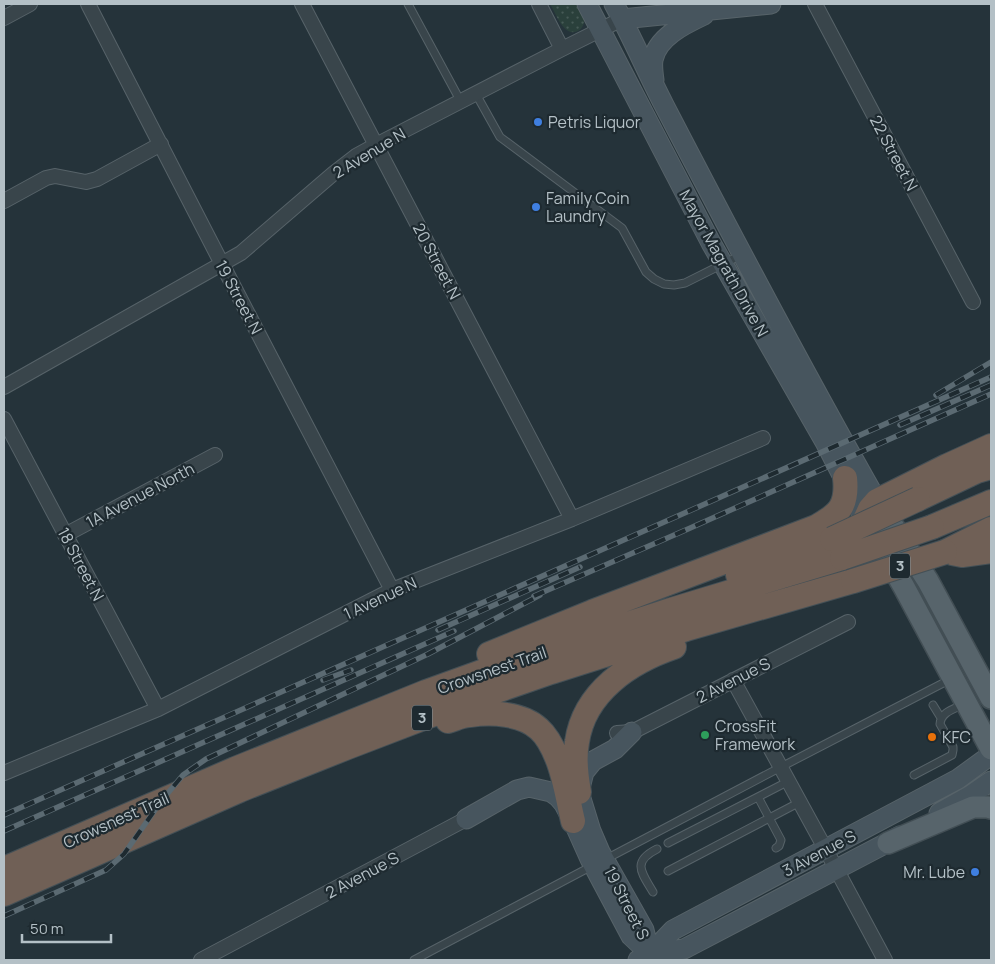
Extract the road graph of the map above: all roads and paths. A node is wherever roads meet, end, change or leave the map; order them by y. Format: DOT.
graph roads {
  1 [pos="30,4"];
  2 [pos="88,4"];
  3 [pos="302,4"];
  4 [pos="408,4"];
  5 [pos="539,4"];
  6 [pos="587,4"];
  7 [pos="771,4"];
  8 [pos="815,4"];
  9 [pos="716,10"];
  10 [pos="618,11"];
  11 [pos="4,18"];
  12 [pos="601,30"];
  13 [pos="562,48"];
  14 [pos="656,89"];
  15 [pos="476,94"];
  16 [pos="461,102"];
  17 [pos="160,144"];
  18 [pos="376,145"];
  19 [pos="4,202"];
  20 [pos="742,255"];
  21 [pos="222,264"];
  22 [pos="723,264"];
  23 [pos="973,302"];
  24 [pos="4,387"];
  25 [pos="4,419"];
  26 [pos="763,438"];
  27 [pos="991,446"];
  28 [pos="215,455"];
  29 [pos="991,467"];
  30 [pos="845,478"];
  31 [pos="991,502"];
  32 [pos="871,510"];
  33 [pos="572,519"];
  34 [pos="991,529"];
  35 [pos="65,535"];
  36 [pos="837,549"];
  37 [pos="991,551"];
  38 [pos="946,552"];
  39 [pos="845,583"];
  40 [pos="392,590"];
  41 [pos="848,622"];
  42 [pos="953,678"];
  43 [pos="733,680"];
  44 [pos="991,698"];
  45 [pos="967,703"];
  46 [pos="933,705"];
  47 [pos="158,709"];
  48 [pos="941,718"];
  49 [pos="624,733"];
  50 [pos="991,749"];
  51 [pos="991,754"];
  52 [pos="781,767"];
  53 [pos="5,771"];
  54 [pos="914,775"];
  55 [pos="237,779"];
  56 [pos="789,781"];
  57 [pos="991,781"];
  58 [pos="518,782"];
  59 [pos="578,792"];
  60 [pos="758,797"];
  61 [pos="800,802"];
  62 [pos="991,808"];
  63 [pos="769,818"];
  64 [pos="466,820"];
  65 [pos="573,821"];
  66 [pos="668,843"];
  67 [pos="888,843"];
  68 [pos="776,848"];
  69 [pos="657,849"];
  70 [pos="826,850"];
  71 [pos="599,863"];
  72 [pos="4,869"];
  73 [pos="837,870"];
  74 [pos="668,871"];
  75 [pos="653,892"];
  76 [pos="4,894"];
  77 [pos="644,957"];
  78 [pos="201,960"];
  79 [pos="414,960"];
  80 [pos="885,960"];
  1 -- 11 [label="street"];
  2 -- 17 [label="street, 19 Street N"];
  3 -- 18 [label="street, 20 Street N"];
  4 -- 16 [label="lane"];
  5 -- 13 [label="street"];
  6 -- 12 [label="main road, Mayor Magrath Drive N"];
  7 -- 9 [label="main road, 2 Avenue N"];
  8 -- 23 [label="street, 22 Street N"];
  9 -- 10 [label="main road, 2 Avenue N"];
  9 -- 14 [label="main road"];
  10 -- 12 [label="street, 2 Avenue N"];
  10 -- 14 [label="main road, Mayor Magrath Drive N"];
  12 -- 13 [label="street, 2 Avenue N"];
  12 -- 22 [label="main road, Mayor Magrath Drive N"];
  13 -- 15 [label="street, 2 Avenue N"];
  14 -- 20 [label="main road, Mayor Magrath Drive N"];
  15 -- 16 [label="street, 2 Avenue N"];
  15 -- 22 [label="lane"];
  16 -- 18 [label="street, 2 Avenue N"];
  17 -- 19 [label="street"];
  17 -- 21 [label="street, 19 Street N"];
  18 -- 21 [label="street, 2 Avenue N"];
  18 -- 33 [label="street, 20 Street N"];
  20 -- 22 [label="lane"];
  20 -- 32 [label="main road, Mayor Magrath Drive N"];
  21 -- 24 [label="street, 2 Avenue N"];
  21 -- 40 [label="street, 19 Street N"];
  22 -- 30 [label="main road, Mayor Magrath Drive N"];
  25 -- 35 [label="street, 18 Street N"];
  26 -- 33 [label="street, 1 Avenue N"];
  27 -- 32 [label="highway"];
  28 -- 35 [label="street, 1A Avenue North"];
  29 -- 36 [label="highway, bridge"];
  30 -- 32 [label="main road, Mayor Magrath Drive N"];
  30 -- 55 [label="highway"];
  31 -- 36 [label="highway, 3, bridge"];
  32 -- 42 [label="main road"];
  32 -- 44 [label="main road"];
  33 -- 40 [label="street, 1 Avenue N"];
  34 -- 38 [label="highway, Crowsnest Trail / 3"];
  35 -- 47 [label="street, 18 Street N"];
  36 -- 55 [label="highway, Crowsnest Trail / 3"];
  37 -- 38 [label="highway"];
  38 -- 39 [label="highway, Crowsnest Trail / 3, bridge"];
  39 -- 55 [label="highway, Crowsnest Trail / 3"];
  39 -- 59 [label="highway"];
  40 -- 47 [label="street, 1 Avenue N"];
  41 -- 43 [label="street, 2 Avenue S"];
  42 -- 45 [label="main road"];
  42 -- 52 [label="lane"];
  43 -- 49 [label="street, 2 Avenue S"];
  43 -- 52 [label="street"];
  45 -- 48 [label="lane"];
  45 -- 50 [label="main road"];
  46 -- 48 [label="lane"];
  47 -- 53 [label="street, 1 Avenue N"];
  48 -- 54 [label="lane"];
  49 -- 59 [label="main road"];
  51 -- 70 [label="main road, 3 Avenue S"];
  52 -- 56 [label="street"];
  52 -- 71 [label="lane"];
  55 -- 65 [label="highway"];
  55 -- 72 [label="highway, Crowsnest Trail / 3"];
  55 -- 76 [label="highway, Crowsnest Trail / 3"];
  56 -- 60 [label="lane"];
  56 -- 61 [label="street"];
  57 -- 67 [label="main road, 3 Avenue S"];
  58 -- 64 [label="street, 2 Avenue S"];
  59 -- 71 [label="main road, 19 Street S"];
  60 -- 63 [label="lane"];
  60 -- 66 [label="lane"];
  61 -- 63 [label="lane"];
  61 -- 70 [label="street"];
  62 -- 67 [label="main road"];
  63 -- 68 [label="lane"];
  63 -- 74 [label="lane"];
  64 -- 65 [label="main road, 19 Street S"];
  64 -- 78 [label="street, 2 Avenue S"];
  65 -- 71 [label="main road, 19 Street S"];
  67 -- 73 [label="main road, 3 Avenue S"];
  69 -- 75 [label="lane"];
  70 -- 73 [label="street"];
  70 -- 77 [label="main road, 3 Avenue S"];
  71 -- 77 [label="main road, 19 Street S"];
  71 -- 79 [label="lane"];
  73 -- 77 [label="main road, 3 Avenue S"];
  73 -- 80 [label="street"];
}
